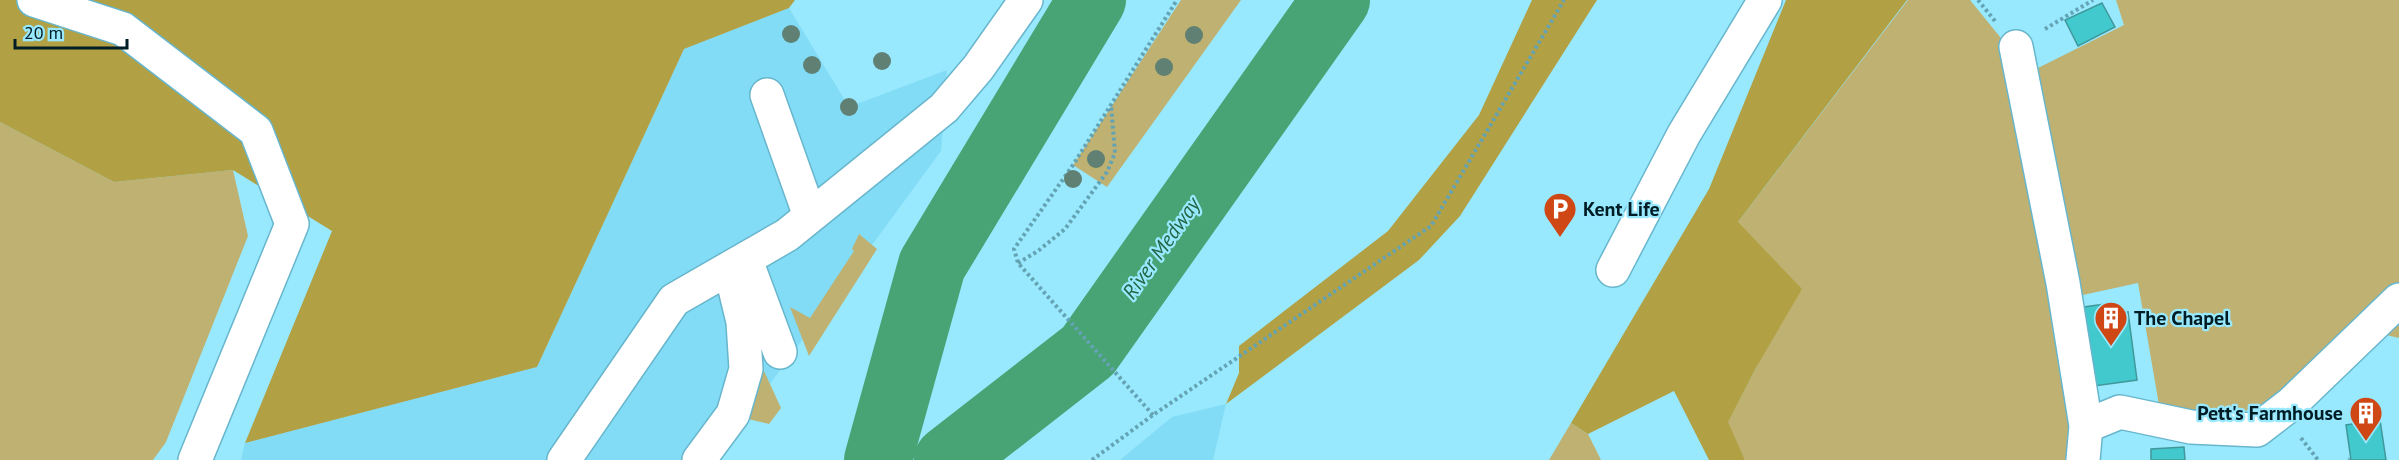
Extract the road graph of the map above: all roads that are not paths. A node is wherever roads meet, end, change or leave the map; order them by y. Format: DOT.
graph roads {
  1 [pos="34,0"];
  2 [pos="1026,0"];
  3 [pos="1766,0"];
  4 [pos="2016,47"];
  5 [pos="766,95"];
  6 [pos="810,216"];
  7 [pos="738,263"];
  8 [pos="1613,270"];
  9 [pos="2399,300"];
  10 [pos="780,352"];
  11 [pos="2086,426"];
  12 [pos="195,460"];
  13 [pos="564,460"];
  14 [pos="699,460"];
  15 [pos="2084,460"];
  1 -- 12 [label="lane"];
  2 -- 6 [label="lane"];
  3 -- 8 [label="lane"];
  4 -- 11 [label="lane"];
  5 -- 6 [label="lane"];
  6 -- 7 [label="lane"];
  7 -- 10 [label="lane"];
  7 -- 13 [label="lane"];
  7 -- 14 [label="lane"];
  9 -- 11 [label="lane"];
  11 -- 15 [label="lane"];
}
